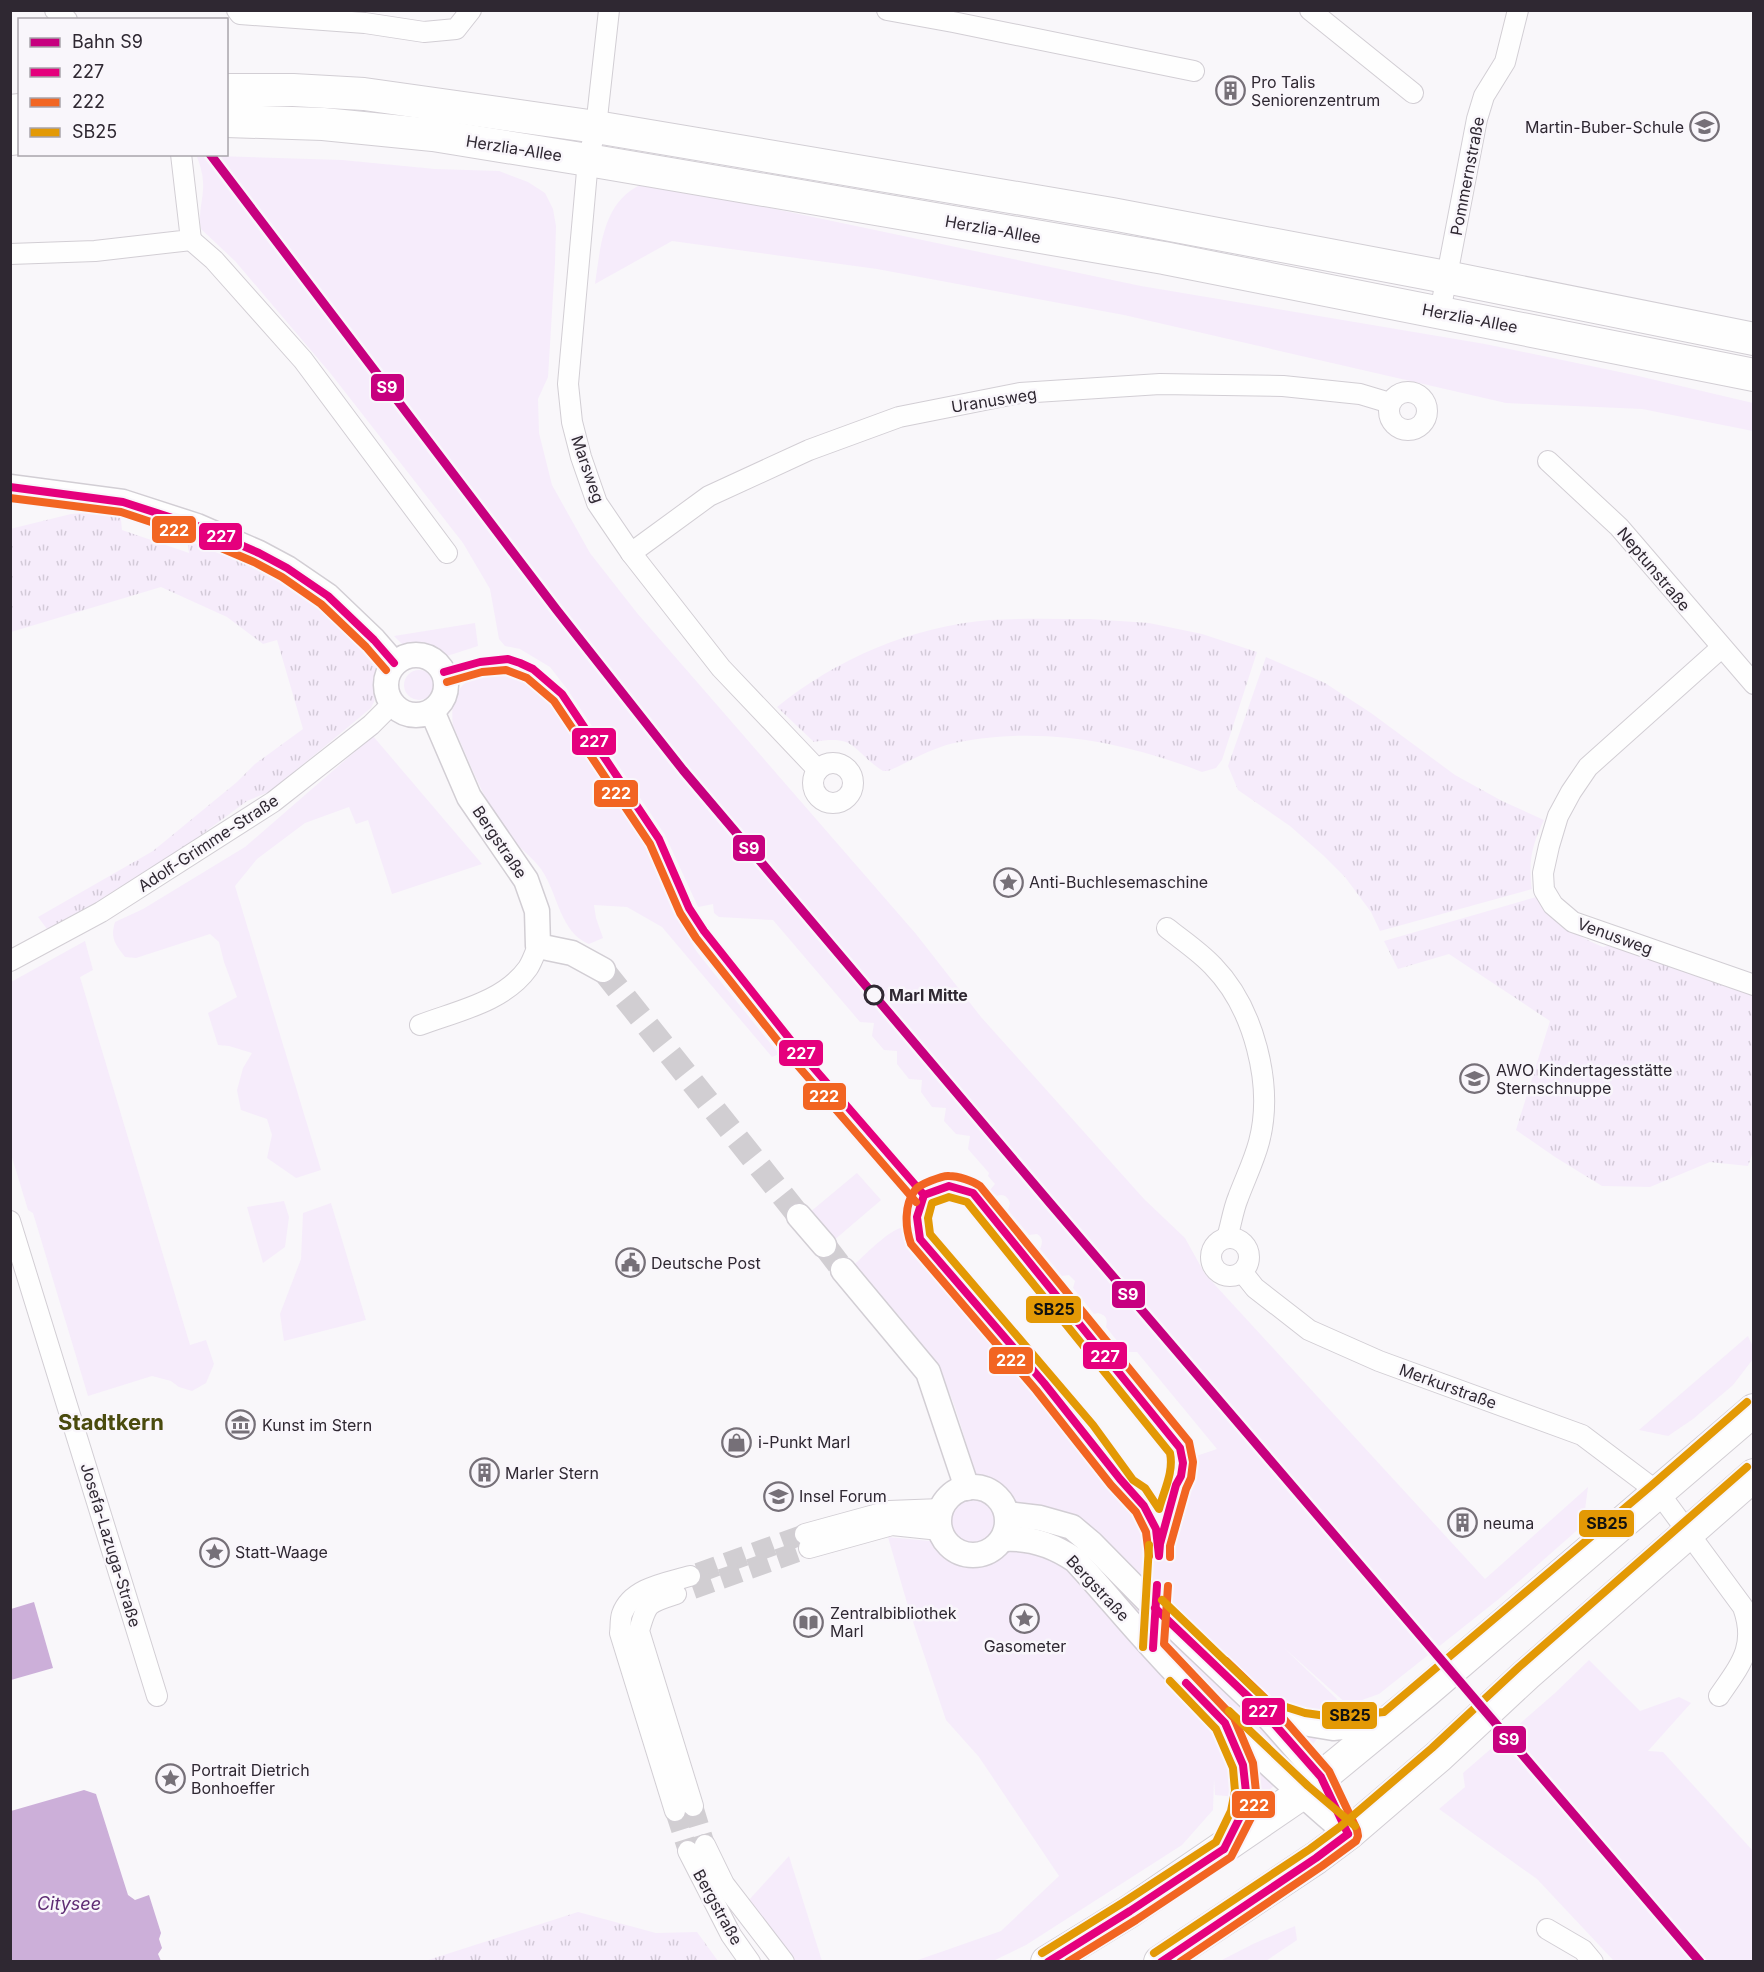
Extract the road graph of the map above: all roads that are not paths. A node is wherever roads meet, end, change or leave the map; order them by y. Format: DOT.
graph roads {
  1 [pos="237,10"];
  2 [pos="471,10"];
  3 [pos="609,10"];
  4 [pos="887,10"];
  5 [pos="1310,10"];
  6 [pos="1518,10"];
  7 [pos="366,17"];
  8 [pos="1194,71"];
  9 [pos="231,90"];
  10 [pos="1413,93"];
  11 [pos="233,121"];
  12 [pos="596,127"];
  13 [pos="181,156"];
  14 [pos="588,160"];
  15 [pos="191,240"];
  16 [pos="10,254"];
  17 [pos="1446,277"];
  18 [pos="1440,312"];
  19 [pos="1754,339"];
  20 [pos="1754,375"];
  21 [pos="1390,403"];
  22 [pos="1548,460"];
  23 [pos="10,487"];
  24 [pos="447,553"];
  25 [pos="631,553"];
  26 [pos="1721,648"];
  27 [pos="394,663"];
  28 [pos="1754,684"];
  29 [pos="392,704"];
  30 [pos="432,711"];
  31 [pos="818,770"];
  32 [pos="1167,928"];
  33 [pos="538,946"];
  34 [pos="10,961"];
  35 [pos="603,970"];
  36 [pos="1754,985"];
  37 [pos="420,1025"];
  38 [pos="799,1216"];
  39 [pos="10,1221"];
  40 [pos="1227,1238"];
  41 [pos="824,1245"];
  42 [pos="843,1270"];
  43 [pos="1243,1273"];
  44 [pos="1754,1410"];
  45 [pos="1754,1475"];
  46 [pos="967,1488"];
  47 [pos="1659,1493"];
  48 [pos="1006,1514"];
  49 [pos="941,1519"];
  50 [pos="1689,1532"];
  51 [pos="1003,1539"];
  52 [pos="807,1541"];
  53 [pos="1719,1695"];
  54 [pos="158,1696"];
  55 [pos="1262,1710"];
  56 [pos="1388,1722"];
  57 [pos="1225,1723"];
  58 [pos="1322,1776"];
  59 [pos="684,1808"];
  60 [pos="1348,1834"];
  61 [pos="1224,1849"];
  62 [pos="1547,1929"];
  63 [pos="750,1962"];
  64 [pos="784,1962"];
  65 [pos="1047,1962"];
  66 [pos="1160,1962"];
  67 [pos="1593,1962"];
  1 -- 7 [label="street"];
  2 -- 7 [label="street"];
  3 -- 12 [label="street, Marsweg"];
  4 -- 8 [label="street"];
  5 -- 10 [label="street"];
  6 -- 17 [label="street, Pommernstraße"];
  9 -- 12 [label="main road, Herzlia-Allee"];
  11 -- 14 [label="main road, Herzlia-Allee"];
  12 -- 14 [label="street, Marsweg"];
  12 -- 17 [label="main road, Herzlia-Allee"];
  13 -- 15 [label="street"];
  14 -- 18 [label="main road, Herzlia-Allee"];
  14 -- 25 [label="street, Marsweg"];
  15 -- 16 [label="street"];
  15 -- 24 [label="street"];
  17 -- 18 [label="street, Pommernstraße"];
  17 -- 19 [label="main road, Herzlia-Allee"];
  18 -- 20 [label="main road, Herzlia-Allee"];
  21 -- 25 [label="street, Uranusweg"];
  22 -- 26 [label="street, Neptunstraße"];
  23 -- 27 [label="street"];
  25 -- 31 [label="street, Marsweg"];
  26 -- 28 [label="street, Neptunstraße"];
  26 -- 36 [label="street, Venusweg"];
  27 -- 29 [label="street"];
  27 -- 30 [label="street"];
  29 -- 30 [label="street"];
  29 -- 34 [label="street, Adolf-Grimme-Straße"];
  30 -- 33 [label="street, Bergstraße"];
  32 -- 40 [label="street"];
  33 -- 35 [label="street"];
  33 -- 37 [label="street"];
  38 -- 41 [label="street"];
  39 -- 54 [label="street, Josefa-Lazuga-Straße"];
  40 -- 43 [label="street"];
  40 -- 43 [label="street"];
  42 -- 46 [label="street"];
  43 -- 47 [label="street, Merkurstraße"];
  44 -- 47 [label="main road"];
  45 -- 50 [label="main road"];
  46 -- 48 [label="street"];
  46 -- 49 [label="street"];
  47 -- 50 [label="street, Merkurstraße"];
  47 -- 56 [label="main road"];
  48 -- 51 [label="street"];
  48 -- 55 [label="street, Bergstraße"];
  49 -- 51 [label="street"];
  49 -- 52 [label="street"];
  50 -- 53 [label="street, Merkurstraße"];
  50 -- 60 [label="main road"];
  51 -- 57 [label="street, Bergstraße"];
  55 -- 56 [label="street, Bergstraße"];
  55 -- 58 [label="street, Bergstraße"];
  56 -- 58 [label="main road"];
  57 -- 58 [label="street, Bergstraße"];
  57 -- 61 [label="street, Bergstraße"];
  58 -- 60 [label="street, Bergstraße"];
  58 -- 61 [label="main road"];
  59 -- 59 [label="street"];
  60 -- 66 [label="main road"];
  61 -- 65 [label="main road"];
  62 -- 67 [label="street"];
  63 -- 64 [label="street, Bergstraße"];
}
